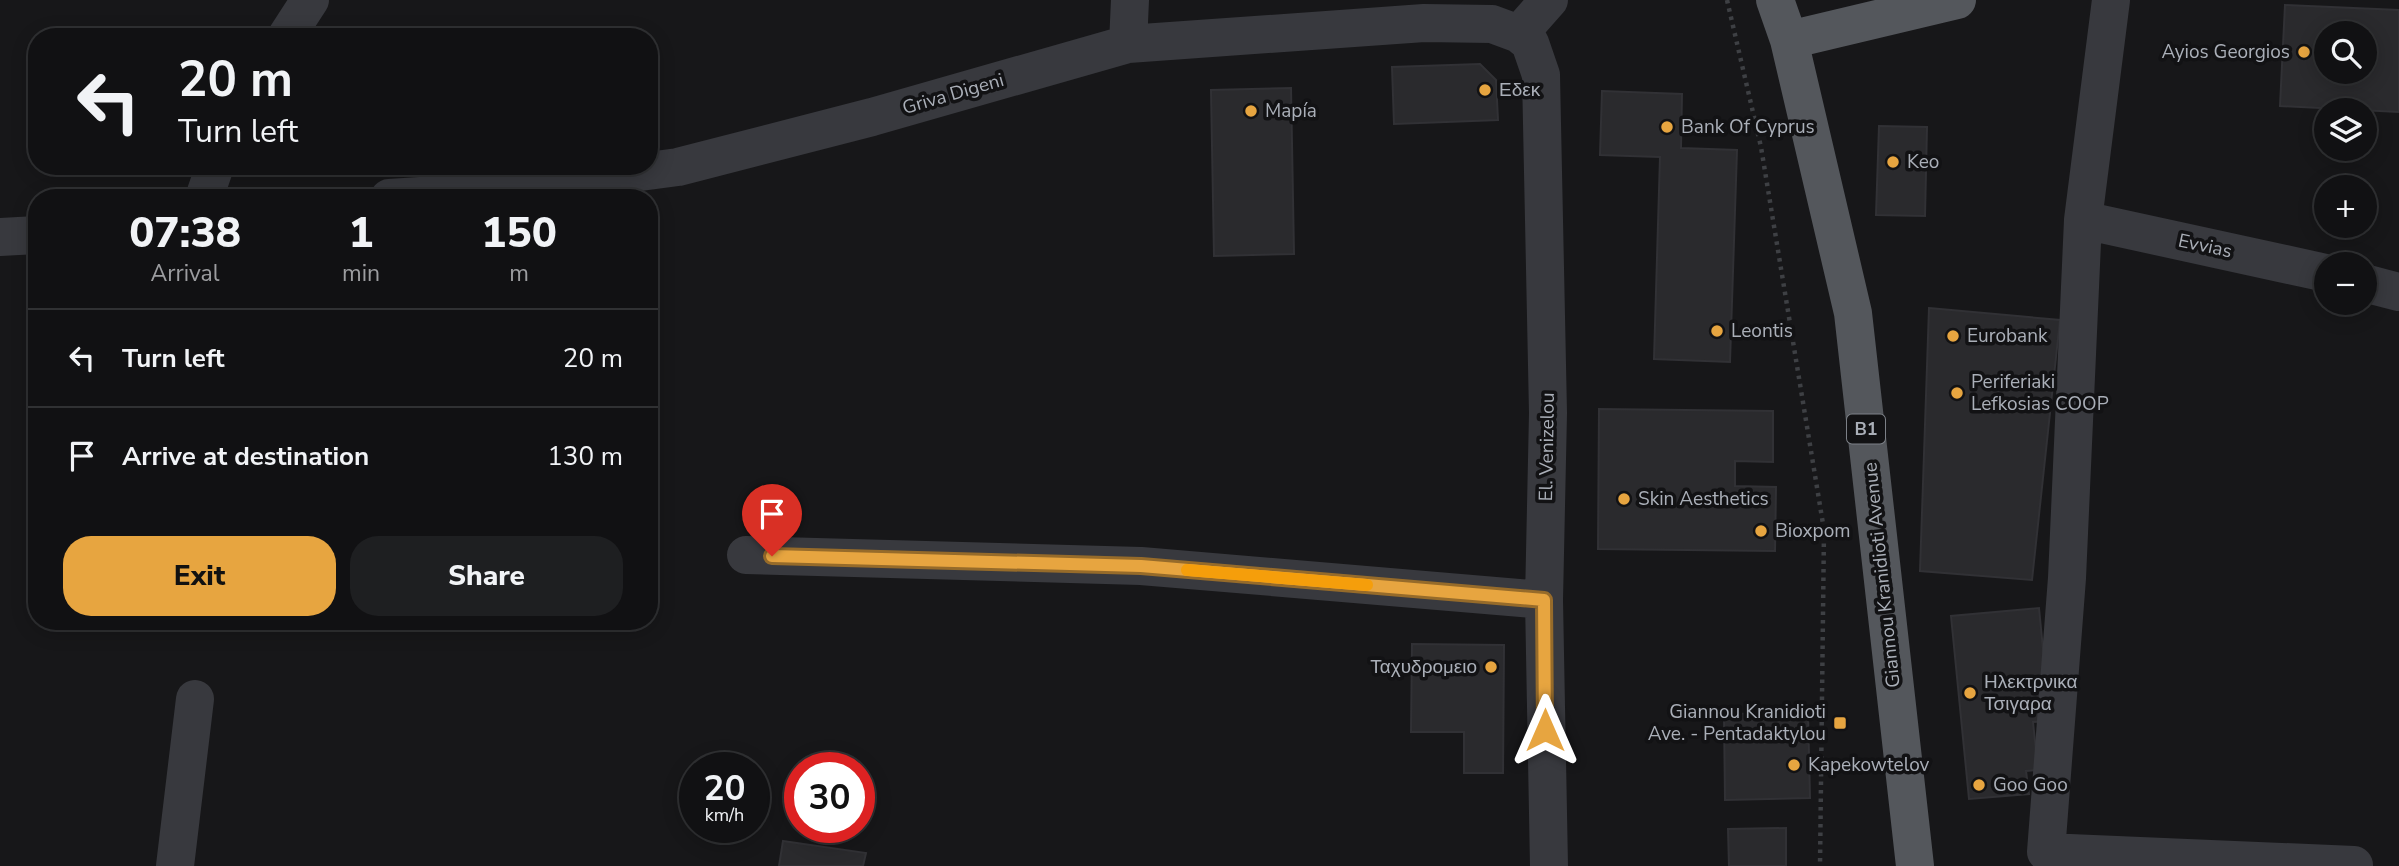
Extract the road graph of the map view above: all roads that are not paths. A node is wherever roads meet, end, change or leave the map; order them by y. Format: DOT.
graph roads {
  1 [pos="310,0"];
  2 [pos="1130,0"];
  3 [pos="1549,0"];
  4 [pos="1775,0"];
  5 [pos="1957,0"];
  6 [pos="2110,0"];
  7 [pos="292,28"];
  8 [pos="1519,33"];
  9 [pos="1789,40"];
  10 [pos="1128,44"];
  11 [pos="658,170"];
  12 [pos="625,175"];
  13 [pos="532,189"];
  14 [pos="2083,220"];
  15 [pos="28,235"];
  16 [pos="0,236"];
  17 [pos="2314,270"];
  18 [pos="2377,286"];
  19 [pos="2399,292"];
  20 [pos="746,555"];
  21 [pos="1544,600"];
  22 [pos="195,699"];
  23 [pos="1909,862"];
  24 [pos="2354,865"];
  25 [pos="175,866"];
  26 [pos="1549,866"];
  1 -- 7 [label="street"];
  2 -- 10 [label="street"];
  3 -- 8 [label="street"];
  4 -- 9 [label="main road, Giannou Kranidioti Avenue / B1"];
  5 -- 9 [label="main road"];
  6 -- 14 [label="street"];
  8 -- 10 [label="street, Griva Digeni"];
  8 -- 21 [label="street, El. Venizelou"];
  9 -- 23 [label="main road, Giannou Kranidioti Avenue / B1"];
  10 -- 11 [label="street, Griva Digeni"];
  12 -- 13 [label="street, Griva Digeni"];
  14 -- 17 [label="street, Evvias"];
  14 -- 24 [label="street"];
  15 -- 16 [label="street"];
  18 -- 19 [label="street"];
  20 -- 21 [label="street"];
  21 -- 26 [label="street, El. Venizelou"];
  22 -- 25 [label="street"];
}
